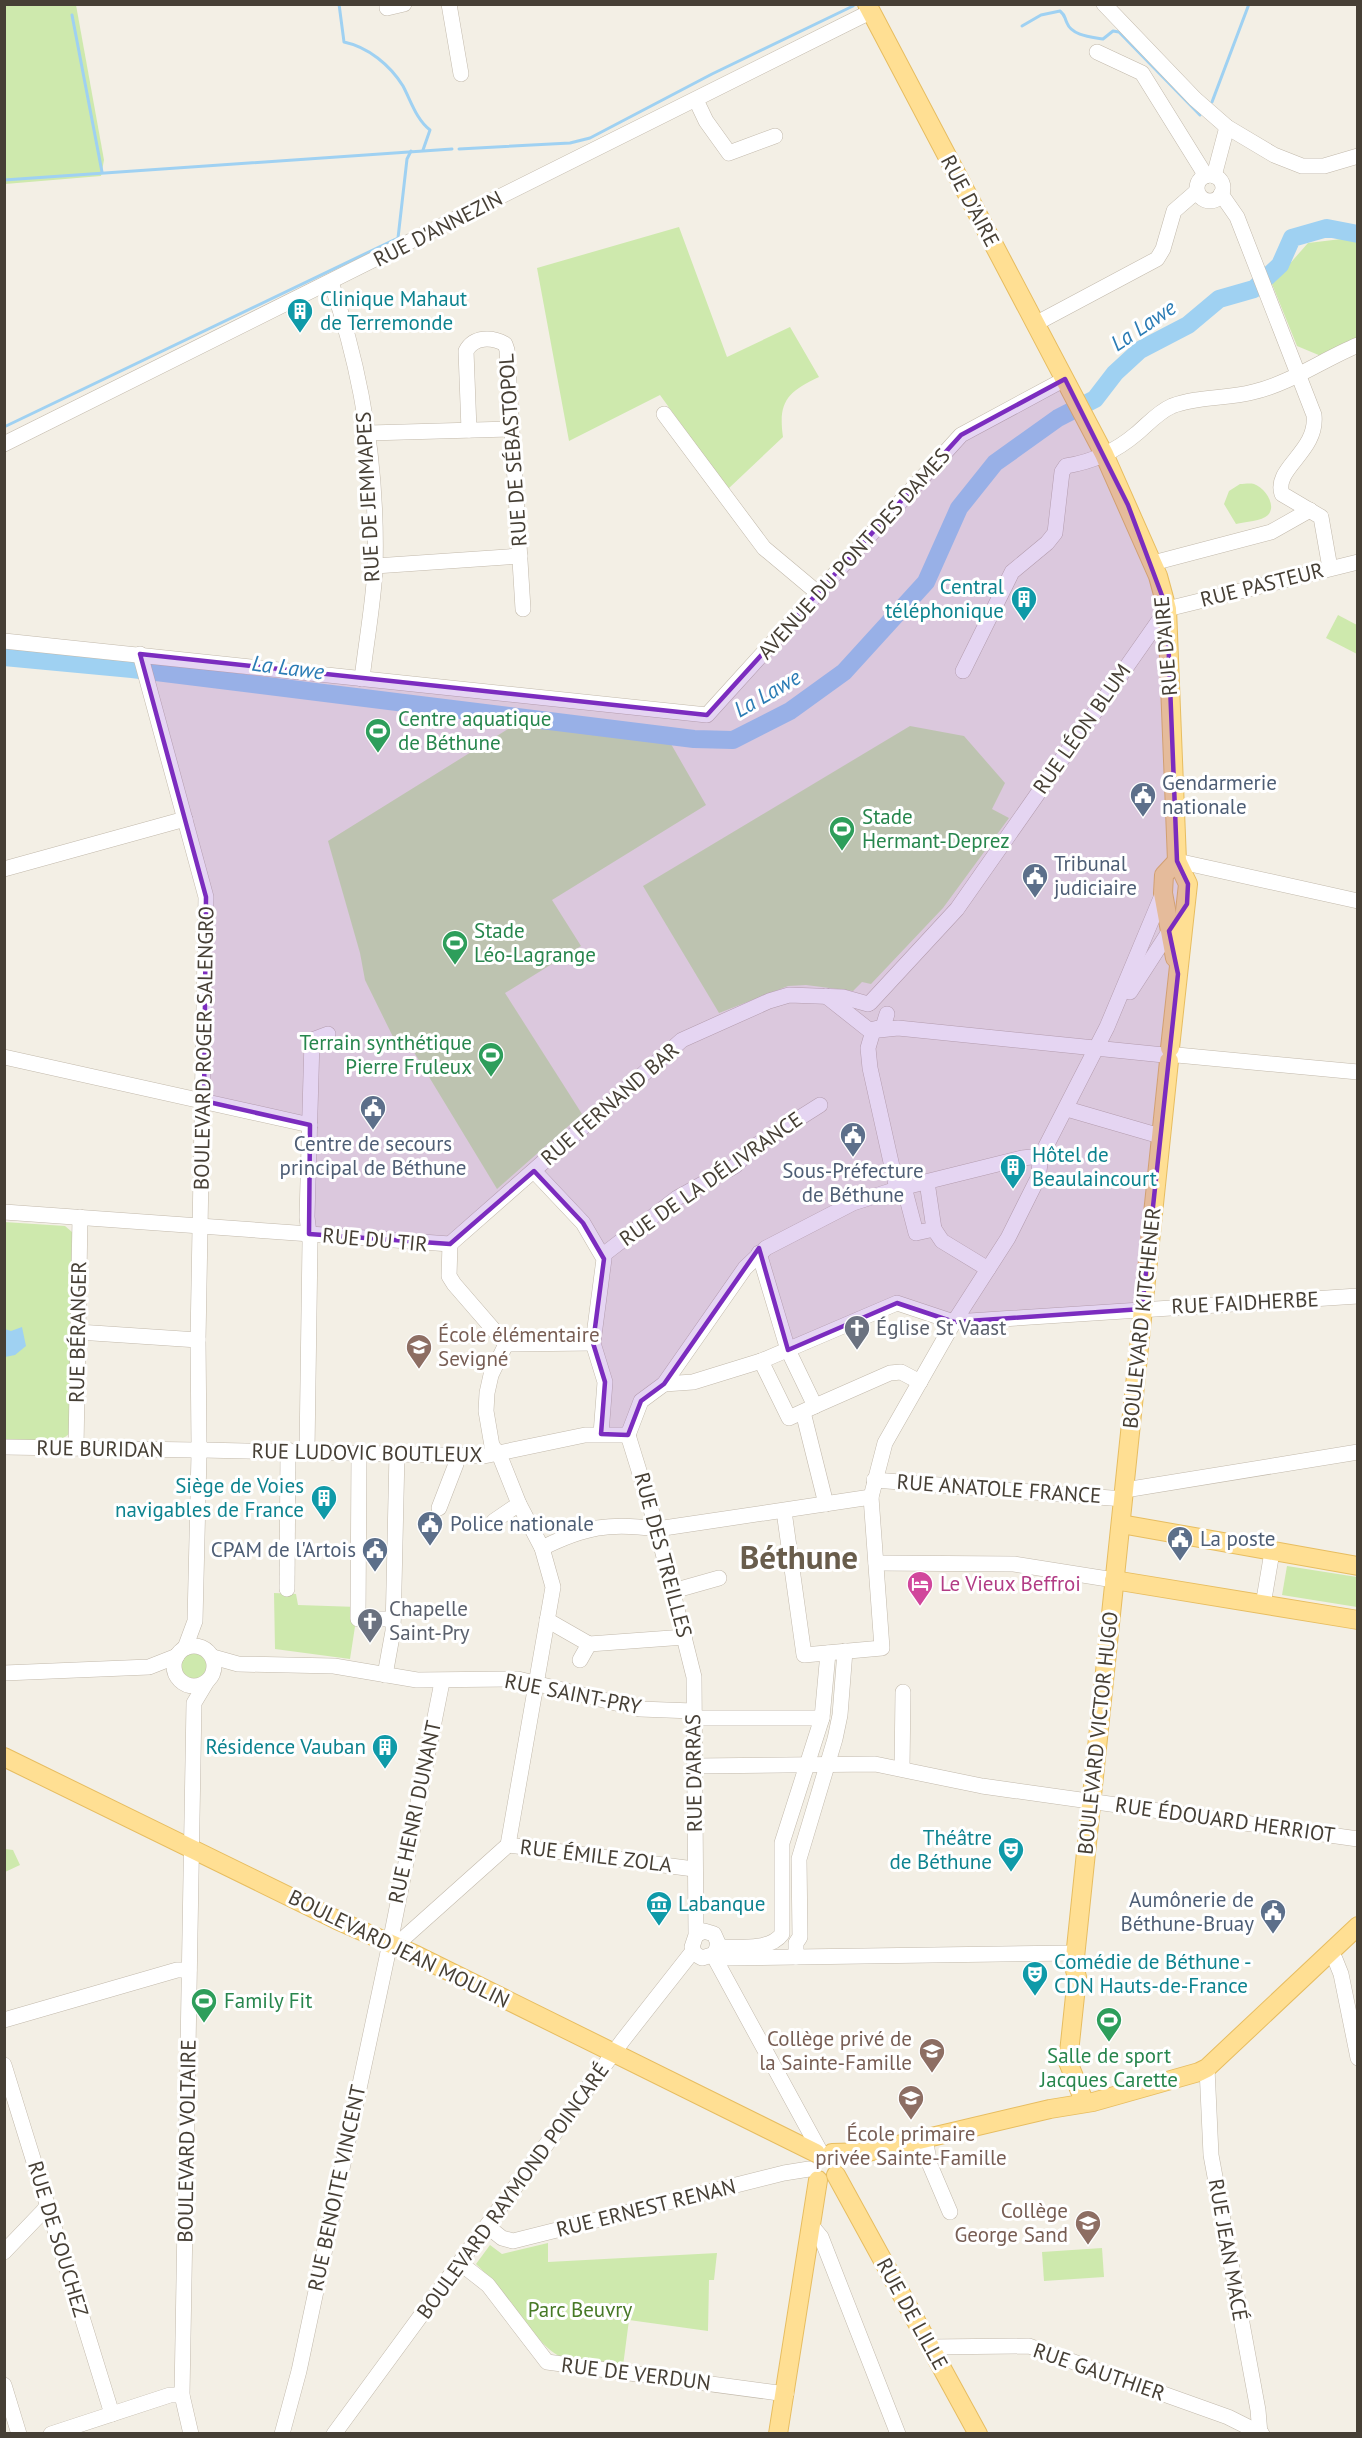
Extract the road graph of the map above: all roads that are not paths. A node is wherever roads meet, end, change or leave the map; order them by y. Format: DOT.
graph roads {
  1 [pos="387,4"];
  2 [pos="404,4"];
  3 [pos="449,4"];
  4 [pos="1104,4"];
  5 [pos="869,8"];
  6 [pos="1097,52"];
  7 [pos="461,74"];
  8 [pos="696,100"];
  9 [pos="1227,127"];
  10 [pos="775,136"];
  11 [pos="1358,156"];
  12 [pos="1210,176"];
  13 [pos="1197,191"];
  14 [pos="1221,194"];
  15 [pos="331,282"];
  16 [pos="1035,324"];
  17 [pos="1358,345"];
  18 [pos="1299,375"];
  19 [pos="1065,379"];
  20 [pos="664,414"];
  21 [pos="512,429"];
  22 [pos="469,430"];
  23 [pos="369,433"];
  24 [pos="4,444"];
  25 [pos="1104,454"];
  26 [pos="1310,510"];
  27 [pos="520,556"];
  28 [pos="1358,562"];
  29 [pos="1153,563"];
  30 [pos="375,566"];
  31 [pos="1330,568"];
  32 [pos="819,594"];
  33 [pos="523,609"];
  34 [pos="1167,609"];
  35 [pos="4,641"];
  36 [pos="140,657"];
  37 [pos="963,671"];
  38 [pos="362,679"];
  39 [pos="185,819"];
  40 [pos="1177,861"];
  41 [pos="4,869"];
  42 [pos="1163,893"];
  43 [pos="1358,901"];
  44 [pos="1187,904"];
  45 [pos="1169,931"];
  46 [pos="1178,974"];
  47 [pos="826,996"];
  48 [pos="877,1007"];
  49 [pos="1107,1027"];
  50 [pos="871,1028"];
  51 [pos="898,1028"];
  52 [pos="328,1034"];
  53 [pos="1096,1048"];
  54 [pos="1170,1055"];
  55 [pos="4,1057"];
  56 [pos="1358,1072"];
  57 [pos="204,1101"];
  58 [pos="820,1105"];
  59 [pos="1067,1109"];
  60 [pos="310,1125"];
  61 [pos="1160,1136"];
  62 [pos="1041,1156"];
  63 [pos="534,1171"];
  64 [pos="934,1181"];
  65 [pos="900,1188"];
  66 [pos="4,1212"];
  67 [pos="80,1217"];
  68 [pos="201,1225"];
  69 [pos="934,1229"];
  70 [pos="309,1234"];
  71 [pos="450,1244"];
  72 [pos="759,1253"];
  73 [pos="603,1255"];
  74 [pos="988,1269"];
  75 [pos="1358,1296"];
  76 [pos="1142,1309"];
  77 [pos="954,1322"];
  78 [pos="78,1332"];
  79 [pos="198,1340"];
  80 [pos="593,1343"];
  81 [pos="506,1344"];
  82 [pos="788,1350"];
  83 [pos="761,1360"];
  84 [pos="920,1382"];
  85 [pos="664,1384"];
  86 [pos="809,1409"];
  87 [pos="601,1434"];
  88 [pos="628,1435"];
  89 [pos="4,1447"];
  90 [pos="76,1448"];
  91 [pos="199,1450"];
  92 [pos="288,1450"];
  93 [pos="307,1451"];
  94 [pos="1358,1452"];
  95 [pos="359,1453"];
  96 [pos="397,1453"];
  97 [pos="499,1454"];
  98 [pos="455,1456"];
  99 [pos="874,1480"];
  100 [pos="1124,1494"];
  101 [pos="871,1497"];
  102 [pos="519,1504"];
  103 [pos="826,1504"];
  104 [pos="439,1508"];
  105 [pos="784,1511"];
  106 [pos="494,1521"];
  107 [pos="1121,1524"];
  108 [pos="657,1529"];
  109 [pos="542,1548"];
  110 [pos="1272,1552"];
  111 [pos="876,1563"];
  112 [pos="1358,1566"];
  113 [pos="719,1578"];
  114 [pos="1114,1580"];
  115 [pos="287,1589"];
  116 [pos="673,1591"];
  117 [pos="1263,1605"];
  118 [pos="393,1619"];
  119 [pos="547,1620"];
  120 [pos="1358,1620"];
  121 [pos="195,1621"];
  122 [pos="685,1637"];
  123 [pos="589,1644"];
  124 [pos="845,1651"];
  125 [pos="181,1652"];
  126 [pos="209,1653"];
  127 [pos="828,1653"];
  128 [pos="580,1660"];
  129 [pos="238,1664"];
  130 [pos="149,1667"];
  131 [pos="4,1673"];
  132 [pos="385,1675"];
  133 [pos="694,1677"];
  134 [pos="209,1679"];
  135 [pos="181,1680"];
  136 [pos="442,1682"];
  137 [pos="536,1683"];
  138 [pos="903,1692"];
  139 [pos="194,1704"];
  140 [pos="693,1715"];
  141 [pos="822,1718"];
  142 [pos="4,1757"];
  143 [pos="808,1763"];
  144 [pos="827,1764"];
  145 [pos="696,1766"];
  146 [pos="902,1769"];
  147 [pos="1090,1800"];
  148 [pos="786,1831"];
  149 [pos="804,1837"];
  150 [pos="1358,1839"];
  151 [pos="508,1845"];
  152 [pos="191,1848"];
  153 [pos="694,1869"];
  154 [pos="1358,1926"];
  155 [pos="696,1935"];
  156 [pos="390,1943"];
  157 [pos="716,1949"];
  158 [pos="796,1950"];
  159 [pos="693,1951"];
  160 [pos="1327,1954"];
  161 [pos="1075,1960"];
  162 [pos="189,1970"];
  163 [pos="4,2019"];
  164 [pos="614,2054"];
  165 [pos="1358,2058"];
  166 [pos="4,2065"];
  167 [pos="1207,2067"];
  168 [pos="1075,2096"];
  169 [pos="925,2139"];
  170 [pos="822,2170"];
  171 [pos="48,2206"];
  172 [pos="950,2212"];
  173 [pos="811,2225"];
  174 [pos="487,2226"];
  175 [pos="4,2252"];
  176 [pos="460,2263"];
  177 [pos="932,2347"];
  178 [pos="4,2385"];
  179 [pos="786,2394"];
  180 [pos="182,2395"];
  181 [pos="112,2414"];
  182 [pos="19,2433"];
  183 [pos="51,2433"];
  184 [pos="191,2433"];
  185 [pos="282,2433"];
  186 [pos="334,2433"];
  187 [pos="778,2433"];
  188 [pos="898,2433"];
  189 [pos="978,2433"];
  190 [pos="1260,2433"];
  1 -- 2 [label="street"];
  3 -- 7 [label="street"];
  4 -- 9 [label="street"];
  5 -- 8 [label="street, RUE D'ANNEZIN"];
  5 -- 16 [label="main road, RUE D'AIRE"];
  6 -- 12 [label="street"];
  8 -- 10 [label="street"];
  8 -- 15 [label="street, RUE D'ANNEZIN"];
  9 -- 11 [label="street"];
  9 -- 12 [label="street"];
  12 -- 13 [label="street"];
  12 -- 14 [label="street"];
  13 -- 14 [label="street"];
  13 -- 16 [label="street"];
  14 -- 18 [label="street"];
  15 -- 23 [label="street, RUE DE JEMMAPES"];
  15 -- 24 [label="street, RUE D'ANNEZIN"];
  16 -- 19 [label="main road, RUE D'AIRE"];
  17 -- 18 [label="street"];
  18 -- 25 [label="street"];
  18 -- 26 [label="street"];
  19 -- 25 [label="main road, RUE D'AIRE"];
  19 -- 32 [label="street, AVENUE DU PONT DES DAMES"];
  20 -- 32 [label="street"];
  21 -- 22 [label="street"];
  21 -- 22 [label="street, RUE DE SÉBASTOPOL"];
  21 -- 27 [label="street, RUE DE SÉBASTOPOL"];
  22 -- 23 [label="street"];
  23 -- 30 [label="street, RUE DE JEMMAPES"];
  25 -- 29 [label="main road, RUE D'AIRE"];
  25 -- 37 [label="street"];
  26 -- 29 [label="street"];
  26 -- 31 [label="street"];
  27 -- 30 [label="street"];
  27 -- 33 [label="street, RUE DE SÉBASTOPOL"];
  28 -- 31 [label="street, RUE PASTEUR"];
  29 -- 34 [label="main road, RUE D'AIRE"];
  30 -- 38 [label="street, RUE DE JEMMAPES"];
  31 -- 34 [label="street, RUE PASTEUR"];
  32 -- 38 [label="street, AVENUE DU PONT DES DAMES"];
  34 -- 40 [label="main road, RUE D'AIRE"];
  34 -- 48 [label="street, RUE LÉON BLUM"];
  35 -- 36 [label="street, AVENUE DU PONT DES DAMES"];
  36 -- 38 [label="street, AVENUE DU PONT DES DAMES"];
  36 -- 39 [label="street, BOULEVARD ROGER SALENGRO"];
  39 -- 41 [label="street"];
  39 -- 57 [label="street, BOULEVARD ROGER SALENGRO"];
  40 -- 42 [label="main road"];
  40 -- 43 [label="street"];
  40 -- 44 [label="main road, BOULEVARD KITCHENER"];
  42 -- 45 [label="main road"];
  42 -- 49 [label="street"];
  44 -- 45 [label="street"];
  44 -- 46 [label="main road, BOULEVARD KITCHENER"];
  45 -- 46 [label="main road"];
  45 -- 49 [label="street"];
  46 -- 54 [label="main road, BOULEVARD KITCHENER"];
  47 -- 48 [label="street, RUE FERNAND BAR"];
  47 -- 50 [label="street"];
  47 -- 63 [label="street, RUE FERNAND BAR"];
  48 -- 50 [label="street"];
  48 -- 50 [label="street"];
  48 -- 51 [label="street"];
  49 -- 53 [label="street"];
  50 -- 51 [label="street"];
  50 -- 65 [label="street"];
  51 -- 53 [label="street"];
  52 -- 60 [label="street"];
  53 -- 54 [label="street"];
  53 -- 59 [label="street"];
  54 -- 56 [label="street"];
  54 -- 61 [label="main road, BOULEVARD KITCHENER"];
  55 -- 57 [label="street"];
  57 -- 60 [label="street"];
  57 -- 68 [label="street, BOULEVARD ROGER SALENGRO"];
  58 -- 73 [label="street, RUE DE LA DÉLIVRANCE"];
  59 -- 61 [label="street"];
  59 -- 62 [label="street"];
  60 -- 70 [label="street"];
  61 -- 76 [label="main road, BOULEVARD KITCHENER"];
  62 -- 64 [label="street"];
  62 -- 74 [label="street"];
  63 -- 71 [label="street, RUE FERNAND BAR"];
  63 -- 73 [label="street"];
  64 -- 65 [label="street"];
  64 -- 69 [label="street"];
  65 -- 69 [label="street"];
  65 -- 72 [label="street"];
  66 -- 67 [label="street, RUE DU TIR"];
  67 -- 68 [label="street, RUE DU TIR"];
  67 -- 78 [label="street, RUE BÉRANGER"];
  68 -- 70 [label="street, RUE DU TIR"];
  68 -- 79 [label="street, BOULEVARD ROGER SALENGRO"];
  69 -- 74 [label="street"];
  70 -- 71 [label="street, RUE DU TIR"];
  70 -- 93 [label="street"];
  71 -- 81 [label="street, RUE DU TIR"];
  72 -- 82 [label="street"];
  72 -- 85 [label="street"];
  73 -- 80 [label="street"];
  74 -- 77 [label="street"];
  75 -- 76 [label="street, RUE FAIDHERBE"];
  76 -- 77 [label="street, RUE FAIDHERBE"];
  76 -- 100 [label="main road, BOULEVARD KITCHENER"];
  77 -- 82 [label="street"];
  77 -- 84 [label="street"];
  78 -- 79 [label="street"];
  78 -- 90 [label="street, RUE BÉRANGER"];
  79 -- 91 [label="street, BOULEVARD ROGER SALENGRO"];
  80 -- 81 [label="street"];
  80 -- 87 [label="street"];
  81 -- 97 [label="street"];
  82 -- 83 [label="street"];
  82 -- 86 [label="street"];
  83 -- 85 [label="street"];
  83 -- 86 [label="street"];
  84 -- 86 [label="street"];
  84 -- 99 [label="street"];
  85 -- 88 [label="street"];
  86 -- 103 [label="street"];
  87 -- 88 [label="street, RUE LUDOVIC BOUTLEUX"];
  87 -- 97 [label="street, RUE LUDOVIC BOUTLEUX"];
  88 -- 108 [label="street, RUE DES TREILLES"];
  89 -- 90 [label="street, RUE BURIDAN"];
  90 -- 91 [label="street, RUE BURIDAN"];
  91 -- 92 [label="street, RUE LUDOVIC BOUTLEUX"];
  91 -- 121 [label="street, BOULEVARD ROGER SALENGRO"];
  92 -- 93 [label="street, RUE LUDOVIC BOUTLEUX"];
  92 -- 115 [label="street"];
  93 -- 95 [label="street, RUE LUDOVIC BOUTLEUX"];
  94 -- 100 [label="street, RUE ANATOLE FRANCE"];
  95 -- 96 [label="street, RUE LUDOVIC BOUTLEUX"];
  95 -- 118 [label="street"];
  96 -- 98 [label="street, RUE LUDOVIC BOUTLEUX"];
  96 -- 118 [label="street"];
  97 -- 98 [label="street, RUE LUDOVIC BOUTLEUX"];
  97 -- 102 [label="street"];
  98 -- 104 [label="street"];
  99 -- 100 [label="street, RUE ANATOLE FRANCE"];
  99 -- 101 [label="street"];
  100 -- 107 [label="main road, BOULEVARD VICTOR HUGO"];
  101 -- 103 [label="street"];
  101 -- 111 [label="street"];
  102 -- 106 [label="street"];
  102 -- 109 [label="street"];
  103 -- 105 [label="street"];
  105 -- 108 [label="street"];
  105 -- 127 [label="street"];
  107 -- 110 [label="main road"];
  107 -- 114 [label="main road, BOULEVARD VICTOR HUGO"];
  108 -- 109 [label="street"];
  108 -- 116 [label="street, RUE DES TREILLES"];
  109 -- 119 [label="street"];
  110 -- 112 [label="main road"];
  110 -- 117 [label="street"];
  111 -- 114 [label="street"];
  111 -- 124 [label="street"];
  113 -- 116 [label="street"];
  114 -- 117 [label="main road"];
  114 -- 147 [label="main road, BOULEVARD VICTOR HUGO"];
  116 -- 122 [label="street, RUE DES TREILLES"];
  117 -- 120 [label="main road"];
  118 -- 132 [label="street"];
  119 -- 123 [label="street"];
  119 -- 137 [label="street"];
  121 -- 125 [label="street"];
  121 -- 126 [label="street"];
  122 -- 123 [label="street"];
  122 -- 133 [label="street, RUE DES TREILLES"];
  123 -- 128 [label="street"];
  124 -- 127 [label="street"];
  124 -- 144 [label="street"];
  125 -- 126 [label="street"];
  125 -- 130 [label="street"];
  125 -- 135 [label="street"];
  126 -- 129 [label="street, RUE SAINT-PRY"];
  126 -- 134 [label="street"];
  127 -- 141 [label="street"];
  129 -- 132 [label="street, RUE SAINT-PRY"];
  129 -- 134 [label="street, RUE SAINT-PRY"];
  130 -- 131 [label="street"];
  130 -- 135 [label="street"];
  132 -- 136 [label="street, RUE SAINT-PRY"];
  133 -- 140 [label="street, RUE D'ARRAS"];
  134 -- 135 [label="street"];
  134 -- 139 [label="street"];
  135 -- 139 [label="street"];
  136 -- 137 [label="street, RUE SAINT-PRY"];
  136 -- 156 [label="street, RUE HENRI DUNANT"];
  137 -- 140 [label="street, RUE SAINT-PRY"];
  137 -- 151 [label="street"];
  138 -- 146 [label="street"];
  139 -- 152 [label="street, BOULEVARD VOLTAIRE"];
  140 -- 141 [label="street, RUE SAINT-PRY"];
  140 -- 145 [label="street, RUE D'ARRAS"];
  141 -- 143 [label="street"];
  142 -- 152 [label="main road, BOULEVARD JEAN MOULIN"];
  143 -- 144 [label="street, RUE ÉDOUARD HERRIOT"];
  143 -- 145 [label="street, RUE ÉDOUARD HERRIOT"];
  143 -- 148 [label="street"];
  144 -- 146 [label="street, RUE ÉDOUARD HERRIOT"];
  144 -- 149 [label="street"];
  145 -- 153 [label="street, RUE D'ARRAS"];
  146 -- 147 [label="street, RUE ÉDOUARD HERRIOT"];
  147 -- 150 [label="street, RUE ÉDOUARD HERRIOT"];
  147 -- 161 [label="main road, BOULEVARD VICTOR HUGO"];
  148 -- 149 [label="street"];
  148 -- 157 [label="street"];
  149 -- 158 [label="street"];
  151 -- 153 [label="street, RUE ÉMILE ZOLA"];
  151 -- 156 [label="street, RUE ÉMILE ZOLA"];
  152 -- 156 [label="main road, BOULEVARD JEAN MOULIN"];
  152 -- 162 [label="street, BOULEVARD VOLTAIRE"];
  153 -- 155 [label="street, RUE D'ARRAS"];
  154 -- 160 [label="main road"];
  155 -- 157 [label="street"];
  155 -- 159 [label="street"];
  156 -- 164 [label="main road, BOULEVARD JEAN MOULIN"];
  156 -- 185 [label="street, RUE BENOITE VINCENT"];
  157 -- 158 [label="street"];
  157 -- 159 [label="street"];
  157 -- 170 [label="street"];
  158 -- 161 [label="street"];
  159 -- 164 [label="street, BOULEVARD RAYMOND POINCARÉ"];
  160 -- 165 [label="street"];
  160 -- 167 [label="main road"];
  161 -- 168 [label="main road, BOULEVARD VICTOR HUGO"];
  162 -- 163 [label="street"];
  162 -- 180 [label="street, BOULEVARD VOLTAIRE"];
  164 -- 170 [label="main road, BOULEVARD JEAN MOULIN"];
  164 -- 174 [label="street, BOULEVARD RAYMOND POINCARÉ"];
  166 -- 171 [label="street, RUE DE SOUCHEZ"];
  167 -- 168 [label="main road"];
  167 -- 190 [label="street, RUE JEAN MACÉ"];
  168 -- 169 [label="main road"];
  169 -- 170 [label="main road"];
  169 -- 172 [label="street"];
  170 -- 173 [label="main road"];
  170 -- 174 [label="street, RUE ERNEST RENAN"];
  170 -- 177 [label="main road, RUE DE LILLE"];
  171 -- 175 [label="street"];
  171 -- 181 [label="street, RUE DE SOUCHEZ"];
  173 -- 179 [label="main road"];
  173 -- 188 [label="street"];
  174 -- 176 [label="street, BOULEVARD RAYMOND POINCARÉ"];
  176 -- 179 [label="street, RUE DE VERDUN"];
  176 -- 186 [label="street, BOULEVARD RAYMOND POINCARÉ"];
  177 -- 189 [label="main road, RUE DE LILLE"];
  177 -- 190 [label="street, RUE GAUTHIER"];
  178 -- 182 [label="street"];
  179 -- 187 [label="main road"];
  180 -- 181 [label="street"];
  180 -- 184 [label="street, BOULEVARD VOLTAIRE"];
  181 -- 183 [label="street"];
}
